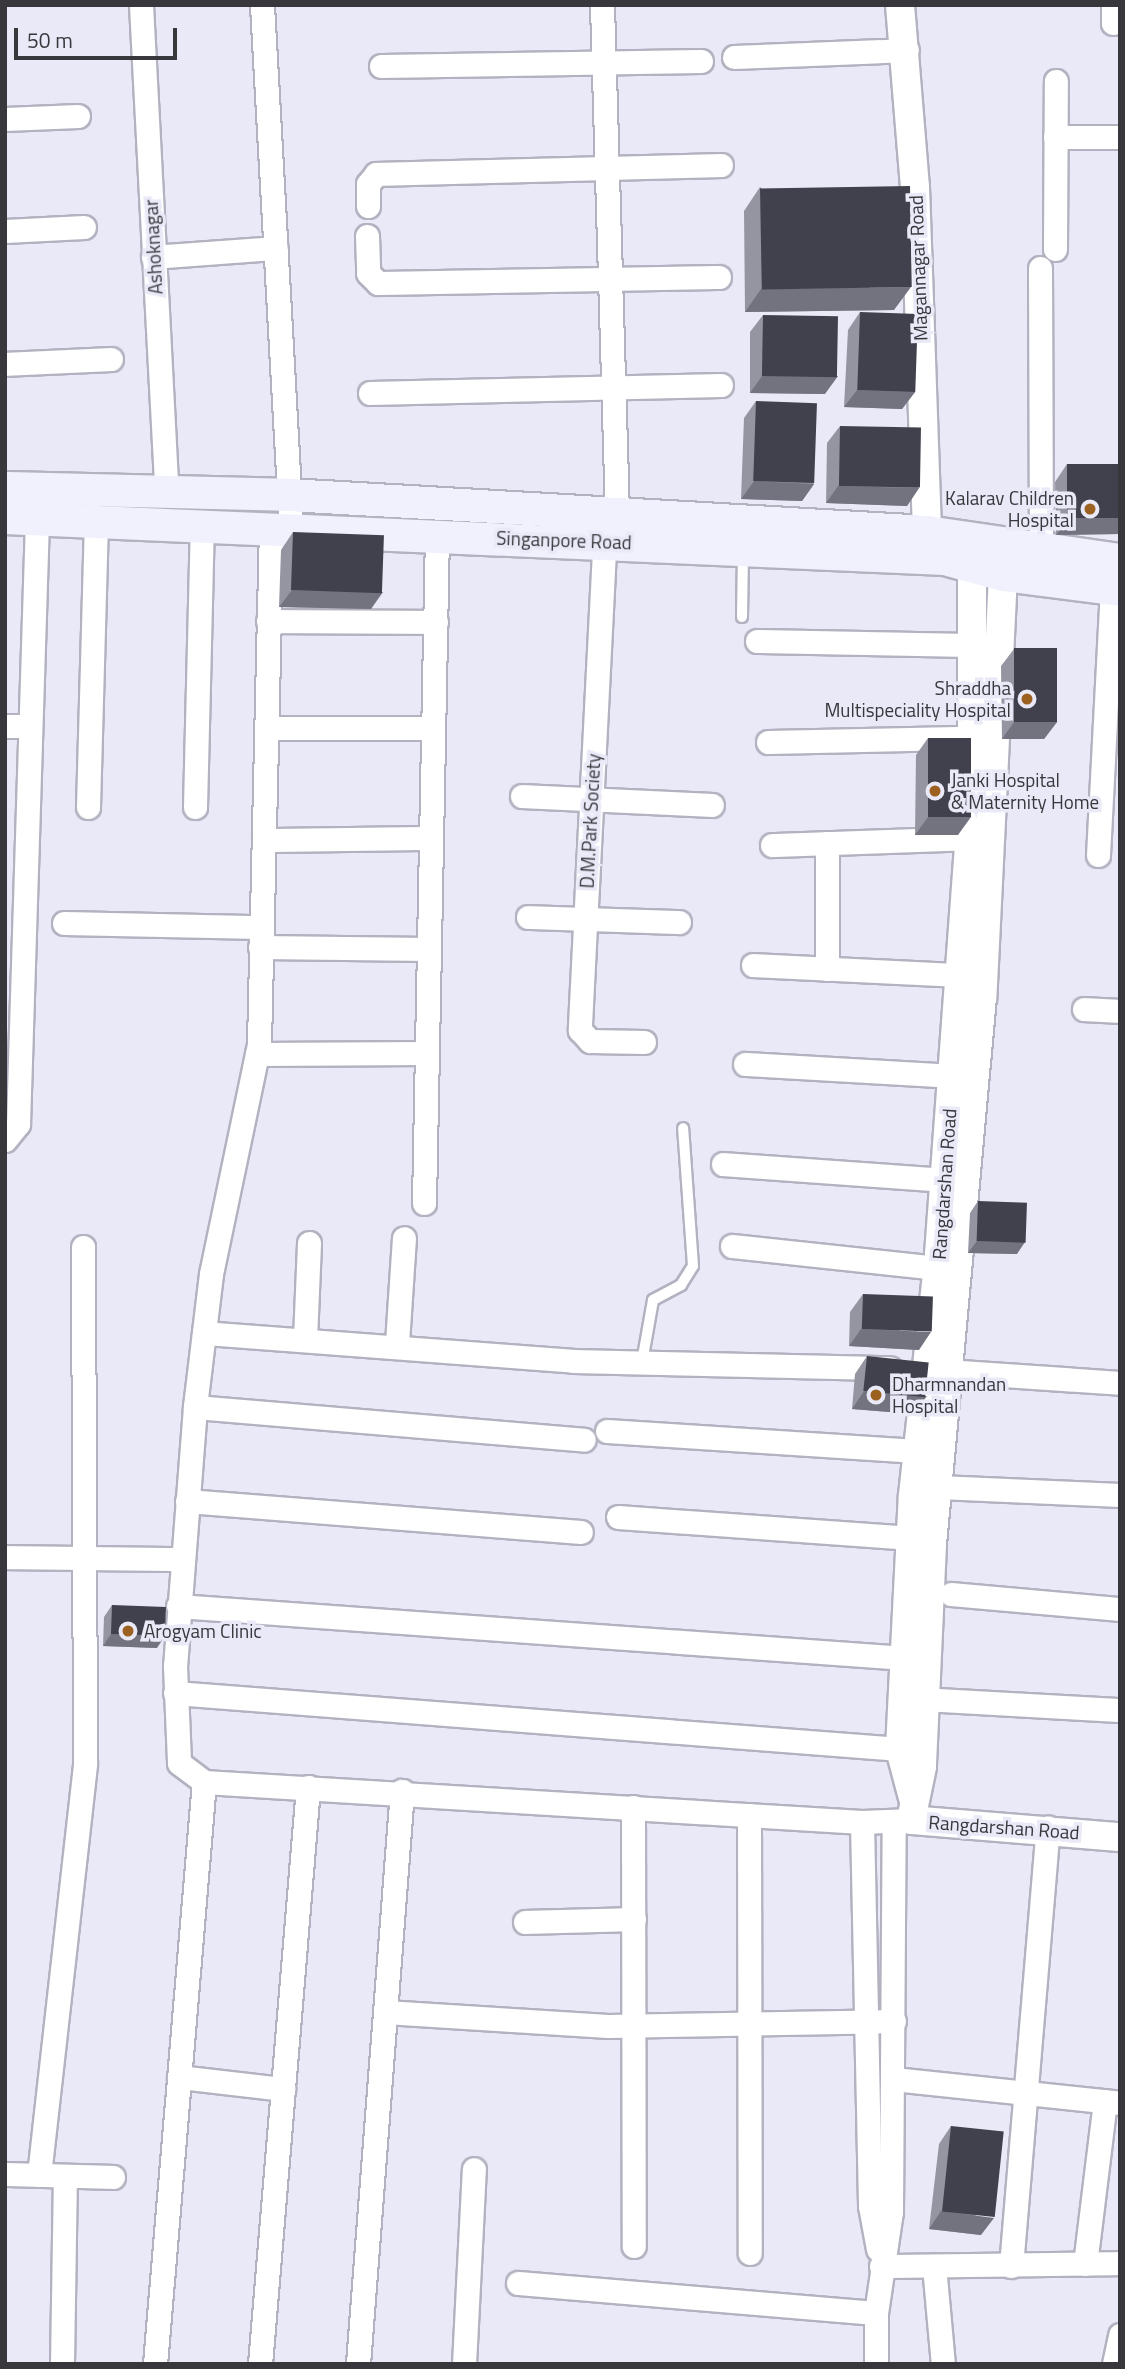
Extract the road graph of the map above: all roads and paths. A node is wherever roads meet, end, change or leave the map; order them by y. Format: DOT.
graph roads {
  1 [pos="141,5"];
  2 [pos="262,5"];
  3 [pos="602,5"];
  4 [pos="900,5"];
  5 [pos="906,50"];
  6 [pos="734,57"];
  7 [pos="702,61"];
  8 [pos="606,62"];
  9 [pos="381,66"];
  10 [pos="1056,81"];
  11 [pos="78,116"];
  12 [pos="5,119"];
  13 [pos="1055,137"];
  14 [pos="1120,138"];
  15 [pos="721,165"];
  16 [pos="608,168"];
  17 [pos="368,206"];
  18 [pos="84,228"];
  19 [pos="5,231"];
  20 [pos="367,236"];
  21 [pos="276,248"];
  22 [pos="1055,249"];
  23 [pos="153,257"];
  24 [pos="1040,268"];
  25 [pos="719,277"];
  26 [pos="611,279"];
  27 [pos="111,359"];
  28 [pos="5,364"];
  29 [pos="721,385"];
  30 [pos="613,387"];
  31 [pos="370,393"];
  32 [pos="5,488"];
  33 [pos="166,490"];
  34 [pos="289,495"];
  35 [pos="5,518"];
  36 [pos="37,519"];
  37 [pos="96,521"];
  38 [pos="202,523"];
  39 [pos="609,523"];
  40 [pos="281,527"];
  41 [pos="927,532"];
  42 [pos="438,535"];
  43 [pos="1041,546"];
  44 [pos="743,548"];
  45 [pos="1120,560"];
  46 [pos="972,567"];
  47 [pos="1003,575"];
  48 [pos="1116,590"];
  49 [pos="742,617"];
  50 [pos="268,621"];
  51 [pos="436,622"];
  52 [pos="757,642"];
  53 [pos="972,645"];
  54 [pos="5,726"];
  55 [pos="30,726"];
  56 [pos="266,728"];
  57 [pos="433,728"];
  58 [pos="972,738"];
  59 [pos="768,742"];
  60 [pos="522,796"];
  61 [pos="591,799"];
  62 [pos="712,805"];
  63 [pos="88,807"];
  64 [pos="195,807"];
  65 [pos="16,832"];
  66 [pos="431,838"];
  67 [pos="970,838"];
  68 [pos="264,840"];
  69 [pos="827,843"];
  70 [pos="772,845"];
  71 [pos="1098,855"];
  72 [pos="528,917"];
  73 [pos="585,919"];
  74 [pos="678,922"];
  75 [pos="64,923"];
  76 [pos="261,937"];
  77 [pos="14,940"];
  78 [pos="429,949"];
  79 [pos="753,965"];
  80 [pos="827,969"];
  81 [pos="960,975"];
  82 [pos="1084,1009"];
  83 [pos="1120,1012"];
  84 [pos="13,1042"];
  85 [pos="645,1042"];
  86 [pos="427,1053"];
  87 [pos="257,1054"];
  88 [pos="745,1064"];
  89 [pos="952,1076"];
  90 [pos="683,1128"];
  91 [pos="5,1140"];
  92 [pos="723,1164"];
  93 [pos="944,1180"];
  94 [pos="424,1203"];
  95 [pos="404,1238"];
  96 [pos="309,1242"];
  97 [pos="83,1247"];
  98 [pos="732,1247"];
  99 [pos="938,1268"];
  100 [pos="204,1333"];
  101 [pos="304,1339"];
  102 [pos="397,1343"];
  103 [pos="642,1362"];
  104 [pos="938,1370"];
  105 [pos="1120,1382"];
  106 [pos="195,1406"];
  107 [pos="607,1431"];
  108 [pos="584,1440"];
  109 [pos="917,1451"];
  110 [pos="939,1487"];
  111 [pos="1120,1496"];
  112 [pos="187,1501"];
  113 [pos="618,1517"];
  114 [pos="581,1532"];
  115 [pos="911,1538"];
  116 [pos="5,1556"];
  117 [pos="84,1556"];
  118 [pos="180,1559"];
  119 [pos="951,1594"];
  120 [pos="178,1606"];
  121 [pos="1120,1609"];
  122 [pos="905,1658"];
  123 [pos="175,1693"];
  124 [pos="922,1699"];
  125 [pos="1120,1710"];
  126 [pos="900,1749"];
  127 [pos="204,1782"];
  128 [pos="308,1787"];
  129 [pos="402,1791"];
  130 [pos="633,1807"];
  131 [pos="906,1813"];
  132 [pos="749,1815"];
  133 [pos="862,1822"];
  134 [pos="1048,1828"];
  135 [pos="1120,1837"];
  136 [pos="634,1919"];
  137 [pos="526,1922"];
  138 [pos="386,2012"];
  139 [pos="864,2021"];
  140 [pos="894,2021"];
  141 [pos="747,2023"];
  142 [pos="633,2026"];
  143 [pos="179,2077"];
  144 [pos="893,2079"];
  145 [pos="283,2089"];
  146 [pos="1026,2092"];
  147 [pos="1112,2102"];
  148 [pos="474,2169"];
  149 [pos="5,2174"];
  150 [pos="39,2175"];
  151 [pos="65,2176"];
  152 [pos="113,2177"];
  153 [pos="634,2246"];
  154 [pos="750,2253"];
  155 [pos="1120,2263"];
  156 [pos="1085,2264"];
  157 [pos="881,2266"];
  158 [pos="933,2266"];
  159 [pos="1011,2266"];
  160 [pos="518,2283"];
  161 [pos="876,2313"];
  162 [pos="1120,2335"];
  163 [pos="62,2364"];
  164 [pos="155,2364"];
  165 [pos="260,2364"];
  166 [pos="358,2364"];
  167 [pos="464,2364"];
  168 [pos="876,2364"];
  169 [pos="943,2364"];
  170 [pos="1114,2364"];
  1 -- 23 [label="street, Ashoknagar"];
  2 -- 21 [label="street"];
  3 -- 8 [label="street, D.M.Park Society"];
  4 -- 5 [label="street, Magannagar Road"];
  5 -- 6 [label="street"];
  5 -- 41 [label="street, Magannagar Road"];
  7 -- 8 [label="street"];
  8 -- 9 [label="street"];
  8 -- 16 [label="street, D.M.Park Society"];
  10 -- 13 [label="street"];
  11 -- 12 [label="street"];
  13 -- 14 [label="street"];
  13 -- 22 [label="street"];
  15 -- 16 [label="street"];
  16 -- 17 [label="street"];
  16 -- 26 [label="street, D.M.Park Society"];
  18 -- 19 [label="street"];
  20 -- 26 [label="street"];
  21 -- 23 [label="street"];
  21 -- 34 [label="street"];
  23 -- 33 [label="street, Ashoknagar"];
  24 -- 43 [label="street"];
  25 -- 26 [label="street"];
  26 -- 30 [label="street, D.M.Park Society"];
  27 -- 28 [label="street"];
  29 -- 30 [label="street"];
  30 -- 31 [label="street"];
  30 -- 39 [label="street, D.M.Park Society"];
  32 -- 33 [label="main road, Singanpore Road"];
  33 -- 34 [label="main road, Singanpore Road"];
  34 -- 39 [label="main road, Singanpore Road"];
  34 -- 40 [label="street"];
  35 -- 36 [label="main road, Singanpore Road"];
  36 -- 37 [label="main road, Singanpore Road"];
  36 -- 55 [label="street"];
  37 -- 38 [label="main road, Singanpore Road"];
  37 -- 63 [label="street"];
  38 -- 40 [label="main road, Singanpore Road"];
  38 -- 64 [label="street"];
  39 -- 41 [label="main road, Singanpore Road"];
  39 -- 42 [label="main road, Singanpore Road"];
  39 -- 44 [label="main road, Singanpore Road"];
  39 -- 61 [label="street, D.M.Park Society"];
  40 -- 42 [label="main road, Singanpore Road"];
  40 -- 50 [label="street"];
  41 -- 43 [label="main road, Singanpore Road"];
  42 -- 51 [label="street"];
  43 -- 45 [label="main road, Singanpore Road"];
  44 -- 46 [label="main road, Singanpore Road"];
  44 -- 49 [label="lane"];
  46 -- 47 [label="main road, Singanpore Road"];
  46 -- 53 [label="street, Rangdarshan Road"];
  47 -- 48 [label="main road, Singanpore Road"];
  47 -- 104 [label="street, Rangdarshan Road"];
  48 -- 71 [label="street"];
  50 -- 51 [label="street"];
  50 -- 56 [label="street"];
  51 -- 57 [label="street"];
  52 -- 53 [label="street"];
  53 -- 58 [label="street, Rangdarshan Road"];
  54 -- 55 [label="street"];
  55 -- 65 [label="street"];
  56 -- 57 [label="street"];
  56 -- 68 [label="street"];
  57 -- 66 [label="street"];
  58 -- 59 [label="street"];
  58 -- 67 [label="street, Rangdarshan Road"];
  60 -- 61 [label="street"];
  61 -- 62 [label="street"];
  61 -- 73 [label="street, D.M.Park Society"];
  65 -- 77 [label="street"];
  66 -- 68 [label="street"];
  66 -- 78 [label="street"];
  67 -- 69 [label="street"];
  67 -- 81 [label="street, Rangdarshan Road"];
  68 -- 76 [label="street"];
  69 -- 70 [label="street"];
  69 -- 80 [label="street"];
  72 -- 73 [label="street"];
  73 -- 74 [label="street"];
  73 -- 85 [label="street, D.M.Park Society"];
  75 -- 76 [label="street"];
  76 -- 78 [label="street"];
  76 -- 87 [label="street"];
  77 -- 84 [label="street"];
  78 -- 86 [label="street"];
  79 -- 80 [label="street"];
  80 -- 81 [label="street"];
  81 -- 89 [label="street, Rangdarshan Road"];
  82 -- 83 [label="street"];
  84 -- 91 [label="street"];
  86 -- 87 [label="street"];
  86 -- 94 [label="street"];
  87 -- 100 [label="street"];
  88 -- 89 [label="street"];
  89 -- 93 [label="street, Rangdarshan Road"];
  90 -- 103 [label="lane"];
  92 -- 93 [label="street"];
  93 -- 99 [label="street, Rangdarshan Road"];
  95 -- 102 [label="street"];
  96 -- 101 [label="street"];
  97 -- 117 [label="street"];
  98 -- 99 [label="street"];
  99 -- 104 [label="street, Rangdarshan Road"];
  100 -- 101 [label="street"];
  100 -- 106 [label="street"];
  101 -- 102 [label="street"];
  102 -- 103 [label="street"];
  103 -- 104 [label="street"];
  104 -- 105 [label="street"];
  104 -- 109 [label="street, Rangdarshan Road"];
  104 -- 110 [label="street, Rangdarshan Road"];
  106 -- 108 [label="street"];
  106 -- 112 [label="street"];
  107 -- 109 [label="street"];
  109 -- 115 [label="street, Rangdarshan Road"];
  110 -- 111 [label="street"];
  110 -- 124 [label="street, Rangdarshan Road"];
  112 -- 114 [label="street"];
  112 -- 118 [label="street"];
  113 -- 115 [label="street"];
  115 -- 122 [label="street, Rangdarshan Road"];
  116 -- 117 [label="street"];
  117 -- 118 [label="street"];
  117 -- 150 [label="street"];
  118 -- 120 [label="street"];
  119 -- 121 [label="street"];
  120 -- 122 [label="street"];
  120 -- 123 [label="street"];
  122 -- 126 [label="street, Rangdarshan Road"];
  123 -- 126 [label="street"];
  123 -- 127 [label="street"];
  124 -- 125 [label="street"];
  124 -- 131 [label="street, Rangdarshan Road"];
  126 -- 131 [label="street, Rangdarshan Road"];
  127 -- 128 [label="street"];
  127 -- 143 [label="street"];
  128 -- 129 [label="street"];
  128 -- 145 [label="street"];
  129 -- 130 [label="street"];
  129 -- 138 [label="street"];
  130 -- 132 [label="street"];
  130 -- 136 [label="street"];
  131 -- 133 [label="street"];
  131 -- 134 [label="street, Rangdarshan Road"];
  131 -- 140 [label="street"];
  132 -- 133 [label="street"];
  132 -- 141 [label="street"];
  133 -- 139 [label="street"];
  134 -- 135 [label="street, Rangdarshan Road"];
  134 -- 146 [label="street"];
  136 -- 137 [label="street"];
  136 -- 142 [label="street"];
  138 -- 142 [label="street"];
  138 -- 166 [label="street"];
  139 -- 140 [label="street"];
  139 -- 141 [label="street"];
  139 -- 157 [label="street"];
  140 -- 144 [label="street"];
  141 -- 142 [label="street"];
  141 -- 154 [label="street"];
  142 -- 153 [label="street"];
  143 -- 145 [label="street"];
  143 -- 164 [label="street"];
  144 -- 146 [label="street"];
  144 -- 157 [label="street"];
  145 -- 165 [label="street"];
  146 -- 147 [label="street"];
  146 -- 159 [label="street"];
  147 -- 156 [label="street"];
  148 -- 167 [label="street"];
  149 -- 150 [label="street"];
  150 -- 151 [label="street"];
  151 -- 152 [label="street"];
  151 -- 163 [label="street"];
  155 -- 156 [label="street"];
  156 -- 159 [label="street"];
  157 -- 158 [label="street"];
  157 -- 161 [label="street"];
  158 -- 159 [label="street"];
  158 -- 169 [label="street"];
  160 -- 161 [label="street"];
  161 -- 168 [label="street"];
  162 -- 170 [label="street"];
}
